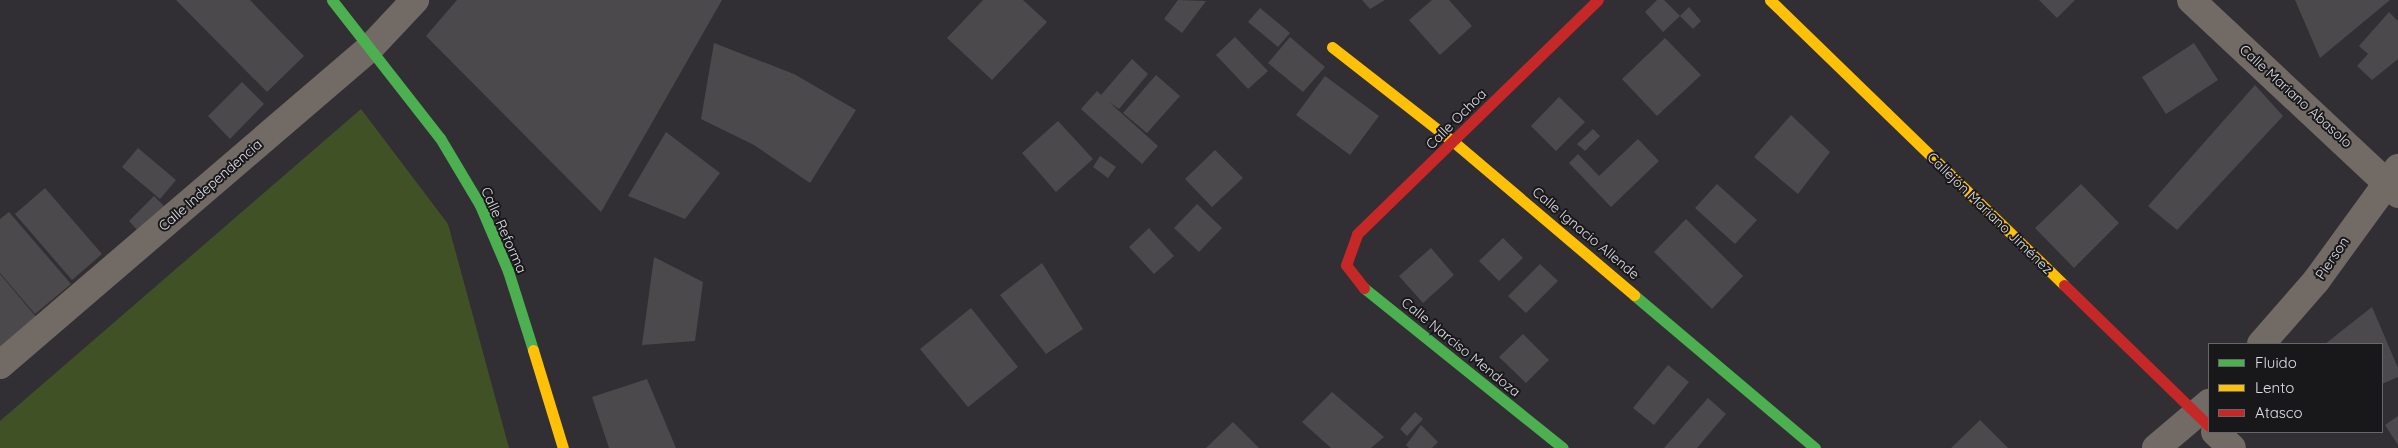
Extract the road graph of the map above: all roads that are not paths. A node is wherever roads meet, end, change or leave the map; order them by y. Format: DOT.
graph roads {
  1 [pos="332,0"];
  2 [pos="415,0"];
  3 [pos="1598,0"];
  4 [pos="1770,0"];
  5 [pos="2191,0"];
  6 [pos="1332,47"];
  7 [pos="370,48"];
  8 [pos="1455,143"];
  9 [pos="2395,181"];
  10 [pos="1346,265"];
  11 [pos="2262,343"];
  12 [pos="0,365"];
  13 [pos="2208,419"];
  14 [pos="2220,433"];
  15 [pos="563,448"];
  16 [pos="1563,448"];
  17 [pos="1815,448"];
  18 [pos="2156,448"];
  19 [pos="2232,448"];
  1 -- 7 [label="street, Calle Reforma"];
  2 -- 7 [label="street, Calle Independencia"];
  3 -- 8 [label="street, Calle Ochoa"];
  4 -- 13 [label="street, Callejón Mariano Jiménez"];
  5 -- 9 [label="street, Calle Mariano Abasolo"];
  6 -- 8 [label="street, Calle Ignacio Allende"];
  7 -- 12 [label="street, Calle Independencia"];
  7 -- 15 [label="street, Calle Reforma"];
  8 -- 10 [label="street, Calle Ochoa"];
  8 -- 17 [label="street, Calle Ignacio Allende"];
  9 -- 11 [label="street, Pierson"];
  10 -- 16 [label="street, Calle Narciso Mendoza"];
  13 -- 18 [label="street"];
  14 -- 19 [label="street, Callejón Mariano Jiménez"];
}
